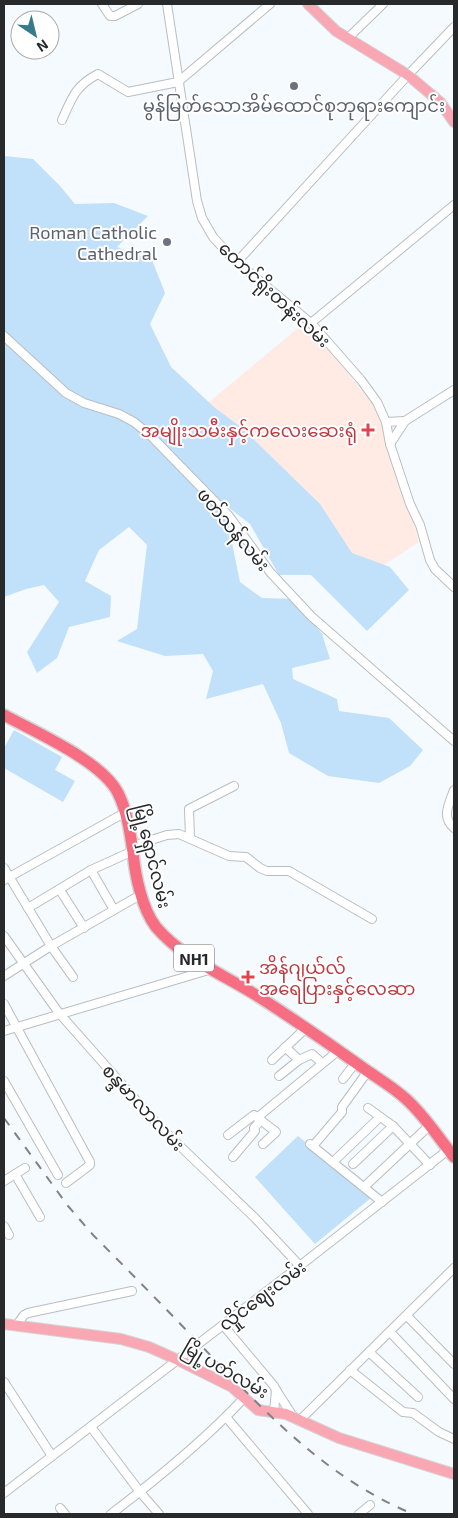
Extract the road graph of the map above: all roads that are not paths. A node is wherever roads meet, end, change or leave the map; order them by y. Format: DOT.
graph roads {
  1 [pos="102,4"];
  2 [pos="138,4"];
  3 [pos="167,4"];
  4 [pos="270,4"];
  5 [pos="308,4"];
  6 [pos="383,4"];
  7 [pos="454,27"];
  8 [pos="348,38"];
  9 [pos="408,75"];
  10 [pos="178,82"];
  11 [pos="62,120"];
  12 [pos="454,122"];
  13 [pos="454,205"];
  14 [pos="236,262"];
  15 [pos="311,323"];
  16 [pos="4,336"];
  17 [pos="454,390"];
  18 [pos="405,421"];
  19 [pos="386,422"];
  20 [pos="390,444"];
  21 [pos="454,586"];
  22 [pos="4,715"];
  23 [pos="454,741"];
  24 [pos="234,786"];
  25 [pos="454,790"];
  26 [pos="126,812"];
  27 [pos="454,828"];
  28 [pos="190,838"];
  29 [pos="132,849"];
  30 [pos="4,868"];
  31 [pos="91,870"];
  32 [pos="6,879"];
  33 [pos="60,890"];
  34 [pos="142,894"];
  35 [pos="28,908"];
  36 [pos="114,910"];
  37 [pos="372,919"];
  38 [pos="84,928"];
  39 [pos="4,936"];
  40 [pos="51,946"];
  41 [pos="23,964"];
  42 [pos="212,968"];
  43 [pos="4,976"];
  44 [pos="73,977"];
  45 [pos="4,1004"];
  46 [pos="59,1013"];
  47 [pos="17,1026"];
  48 [pos="306,1028"];
  49 [pos="4,1030"];
  50 [pos="285,1047"];
  51 [pos="339,1050"];
  52 [pos="272,1060"];
  53 [pos="299,1060"];
  54 [pos="356,1062"];
  55 [pos="322,1063"];
  56 [pos="368,1071"];
  57 [pos="279,1076"];
  58 [pos="343,1079"];
  59 [pos="4,1081"];
  60 [pos="368,1108"];
  61 [pos="380,1117"];
  62 [pos="260,1118"];
  63 [pos="430,1125"];
  64 [pos="393,1126"];
  65 [pos="228,1135"];
  66 [pos="263,1144"];
  67 [pos="411,1144"];
  68 [pos="451,1153"];
  69 [pos="233,1157"];
  70 [pos="333,1162"];
  71 [pos="353,1164"];
  72 [pos="430,1165"];
  73 [pos="25,1168"];
  74 [pos="15,1174"];
  75 [pos="58,1175"];
  76 [pos="5,1177"];
  77 [pos="66,1183"];
  78 [pos="364,1187"];
  79 [pos="382,1202"];
  80 [pos="40,1217"];
  81 [pos="4,1226"];
  82 [pos="9,1234"];
  83 [pos="300,1266"];
  84 [pos="454,1268"];
  85 [pos="132,1291"];
  86 [pos="407,1316"];
  87 [pos="4,1324"];
  88 [pos="16,1326"];
  89 [pos="223,1326"];
  90 [pos="390,1332"];
  91 [pos="369,1352"];
  92 [pos="178,1360"];
  93 [pos="454,1364"];
  94 [pos="350,1370"];
  95 [pos="4,1382"];
  96 [pos="276,1390"];
  97 [pos="418,1397"];
  98 [pos="244,1398"];
  99 [pos="454,1399"];
  100 [pos="274,1412"];
  101 [pos="226,1417"];
  102 [pos="296,1420"];
  103 [pos="91,1427"];
  104 [pos="454,1439"];
  105 [pos="52,1456"];
  106 [pos="454,1474"];
  107 [pos="140,1492"];
  108 [pos="4,1493"];
  109 [pos="370,1506"];
  110 [pos="111,1514"];
  111 [pos="159,1514"];
  112 [pos="308,1514"];
  113 [pos="359,1514"];
  1 -- 2 [label="street"];
  3 -- 10 [label="street, တောင်ရိုးတန်းလမ်း"];
  4 -- 10 [label="street"];
  5 -- 8 [label="main road"];
  6 -- 8 [label="street"];
  7 -- 9 [label="street"];
  8 -- 9 [label="main road"];
  9 -- 12 [label="main road"];
  9 -- 14 [label="street"];
  10 -- 11 [label="street"];
  10 -- 14 [label="street, တောင်ရိုးတန်းလမ်း"];
  13 -- 15 [label="street"];
  14 -- 15 [label="street, တောင်ရိုးတန်းလမ်း"];
  15 -- 19 [label="street, တောင်ရိုးတန်းလမ်း"];
  16 -- 23 [label="street, ဖတ်သန်လမ်း"];
  17 -- 18 [label="street"];
  18 -- 19 [label="street"];
  18 -- 20 [label="street"];
  19 -- 20 [label="street, တောင်ရိုးတန်းလမ်း"];
  20 -- 21 [label="street, တောင်ရိုးတန်းလမ်း"];
  22 -- 26 [label="highway, မြို့ရှောင်လမ်း / NH1"];
  24 -- 28 [label="street"];
  25 -- 27 [label="street"];
  26 -- 29 [label="highway, မြို့ရှောင်လမ်း / NH1"];
  26 -- 32 [label="street"];
  28 -- 29 [label="street"];
  28 -- 37 [label="street"];
  29 -- 31 [label="street"];
  29 -- 34 [label="highway, မြို့ရှောင်လမ်း / NH1"];
  30 -- 32 [label="street"];
  31 -- 33 [label="street"];
  31 -- 36 [label="street"];
  32 -- 35 [label="street"];
  33 -- 35 [label="street"];
  33 -- 38 [label="street"];
  34 -- 36 [label="street"];
  34 -- 42 [label="highway, မြို့ရှောင်လမ်း / NH1"];
  35 -- 40 [label="street"];
  36 -- 38 [label="street"];
  38 -- 40 [label="street"];
  39 -- 41 [label="street, စန္ဒမာလာလမ်း"];
  40 -- 41 [label="street"];
  40 -- 44 [label="street"];
  41 -- 43 [label="street"];
  41 -- 46 [label="street, စန္ဒမာလာလမ်း"];
  42 -- 46 [label="street"];
  42 -- 48 [label="highway, မြို့ရှောင်လမ်း / NH1"];
  45 -- 47 [label="street"];
  46 -- 47 [label="street"];
  46 -- 83 [label="street, စန္ဒမာလာလမ်း"];
  47 -- 49 [label="street"];
  47 -- 77 [label="street"];
  48 -- 50 [label="street"];
  48 -- 51 [label="highway, မြို့ရှောင်လမ်း / NH1"];
  50 -- 52 [label="street"];
  50 -- 53 [label="street"];
  51 -- 54 [label="highway, မြို့ရှောင်လမ်း / NH1"];
  51 -- 55 [label="street"];
  53 -- 55 [label="street"];
  53 -- 57 [label="street"];
  54 -- 56 [label="highway, မြို့ရှောင်လမ်း / NH1"];
  54 -- 58 [label="street"];
  55 -- 62 [label="street"];
  56 -- 63 [label="highway, မြို့ရှောင်လမ်း / NH1"];
  56 -- 70 [label="street"];
  59 -- 75 [label="street"];
  60 -- 61 [label="street"];
  61 -- 64 [label="street"];
  61 -- 70 [label="street"];
  62 -- 65 [label="street"];
  62 -- 66 [label="street"];
  62 -- 69 [label="street"];
  63 -- 67 [label="street"];
  63 -- 68 [label="highway, မြို့ရှောင်လမ်း / NH1"];
  64 -- 67 [label="street"];
  64 -- 71 [label="street"];
  67 -- 72 [label="street"];
  67 -- 78 [label="street"];
  68 -- 72 [label="street, လှိုင်ဈေးလမ်း"];
  70 -- 78 [label="street"];
  72 -- 79 [label="street, လှိုင်ဈေးလမ်း"];
  73 -- 74 [label="street"];
  74 -- 76 [label="street"];
  74 -- 80 [label="street"];
  78 -- 79 [label="street"];
  79 -- 83 [label="street, လှိုင်ဈေးလမ်း"];
  81 -- 82 [label="street"];
  83 -- 89 [label="street, လှိုင်ဈေးလမ်း"];
  84 -- 86 [label="street"];
  85 -- 88 [label="street"];
  86 -- 90 [label="street"];
  86 -- 93 [label="street"];
  87 -- 88 [label="main road, မြို့ပတ်လမ်း"];
  88 -- 92 [label="main road, မြို့ပတ်လမ်း"];
  89 -- 92 [label="street, လှိုင်ဈေးလမ်း"];
  89 -- 96 [label="street"];
  90 -- 91 [label="street"];
  90 -- 99 [label="street"];
  91 -- 94 [label="street"];
  91 -- 97 [label="street"];
  92 -- 98 [label="main road, မြို့ပတ်လမ်း"];
  92 -- 103 [label="street, လှိုင်ဈေးလမ်း"];
  94 -- 102 [label="street"];
  94 -- 104 [label="street"];
  95 -- 105 [label="street"];
  96 -- 100 [label="street"];
  96 -- 102 [label="street"];
  98 -- 100 [label="main road, မြို့ပတ်လမ်း"];
  98 -- 101 [label="street"];
  100 -- 102 [label="main road, မြို့ပတ်လမ်း"];
  101 -- 107 [label="street"];
  101 -- 112 [label="street"];
  102 -- 106 [label="main road, မြို့ပတ်လမ်း"];
  103 -- 105 [label="street, လှိုင်ဈေးလမ်း"];
  103 -- 107 [label="street"];
  105 -- 108 [label="street, လှိုင်ဈေးလမ်း"];
  107 -- 110 [label="street"];
  107 -- 111 [label="street"];
  109 -- 113 [label="street"];
}
